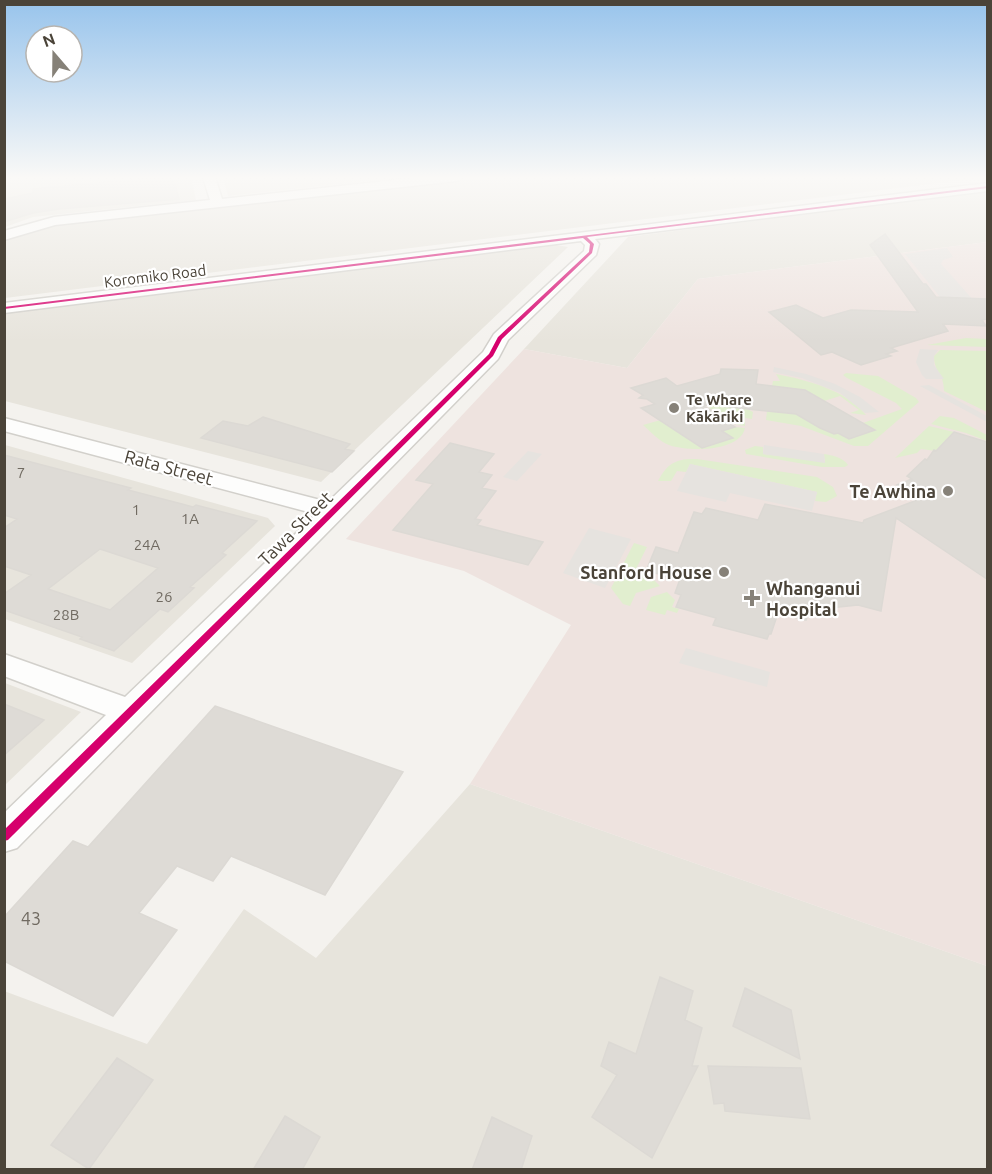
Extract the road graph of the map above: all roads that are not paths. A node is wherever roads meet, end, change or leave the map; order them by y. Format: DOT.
graph roads {
  1 [pos="626,232"];
  2 [pos="584,237"];
  3 [pos="4,308"];
  4 [pos="4,424"];
  5 [pos="334,511"];
  6 [pos="4,664"];
  7 [pos="130,712"];
  8 [pos="4,837"];
  1 -- 2 [label="street, Koromiko Road"];
  2 -- 3 [label="street, Koromiko Road"];
  2 -- 5 [label="street, Tawa Street"];
  4 -- 5 [label="street, Rata Street"];
  5 -- 7 [label="street, Tawa Street"];
  6 -- 7 [label="street"];
  7 -- 8 [label="street, Tawa Street"];
}
